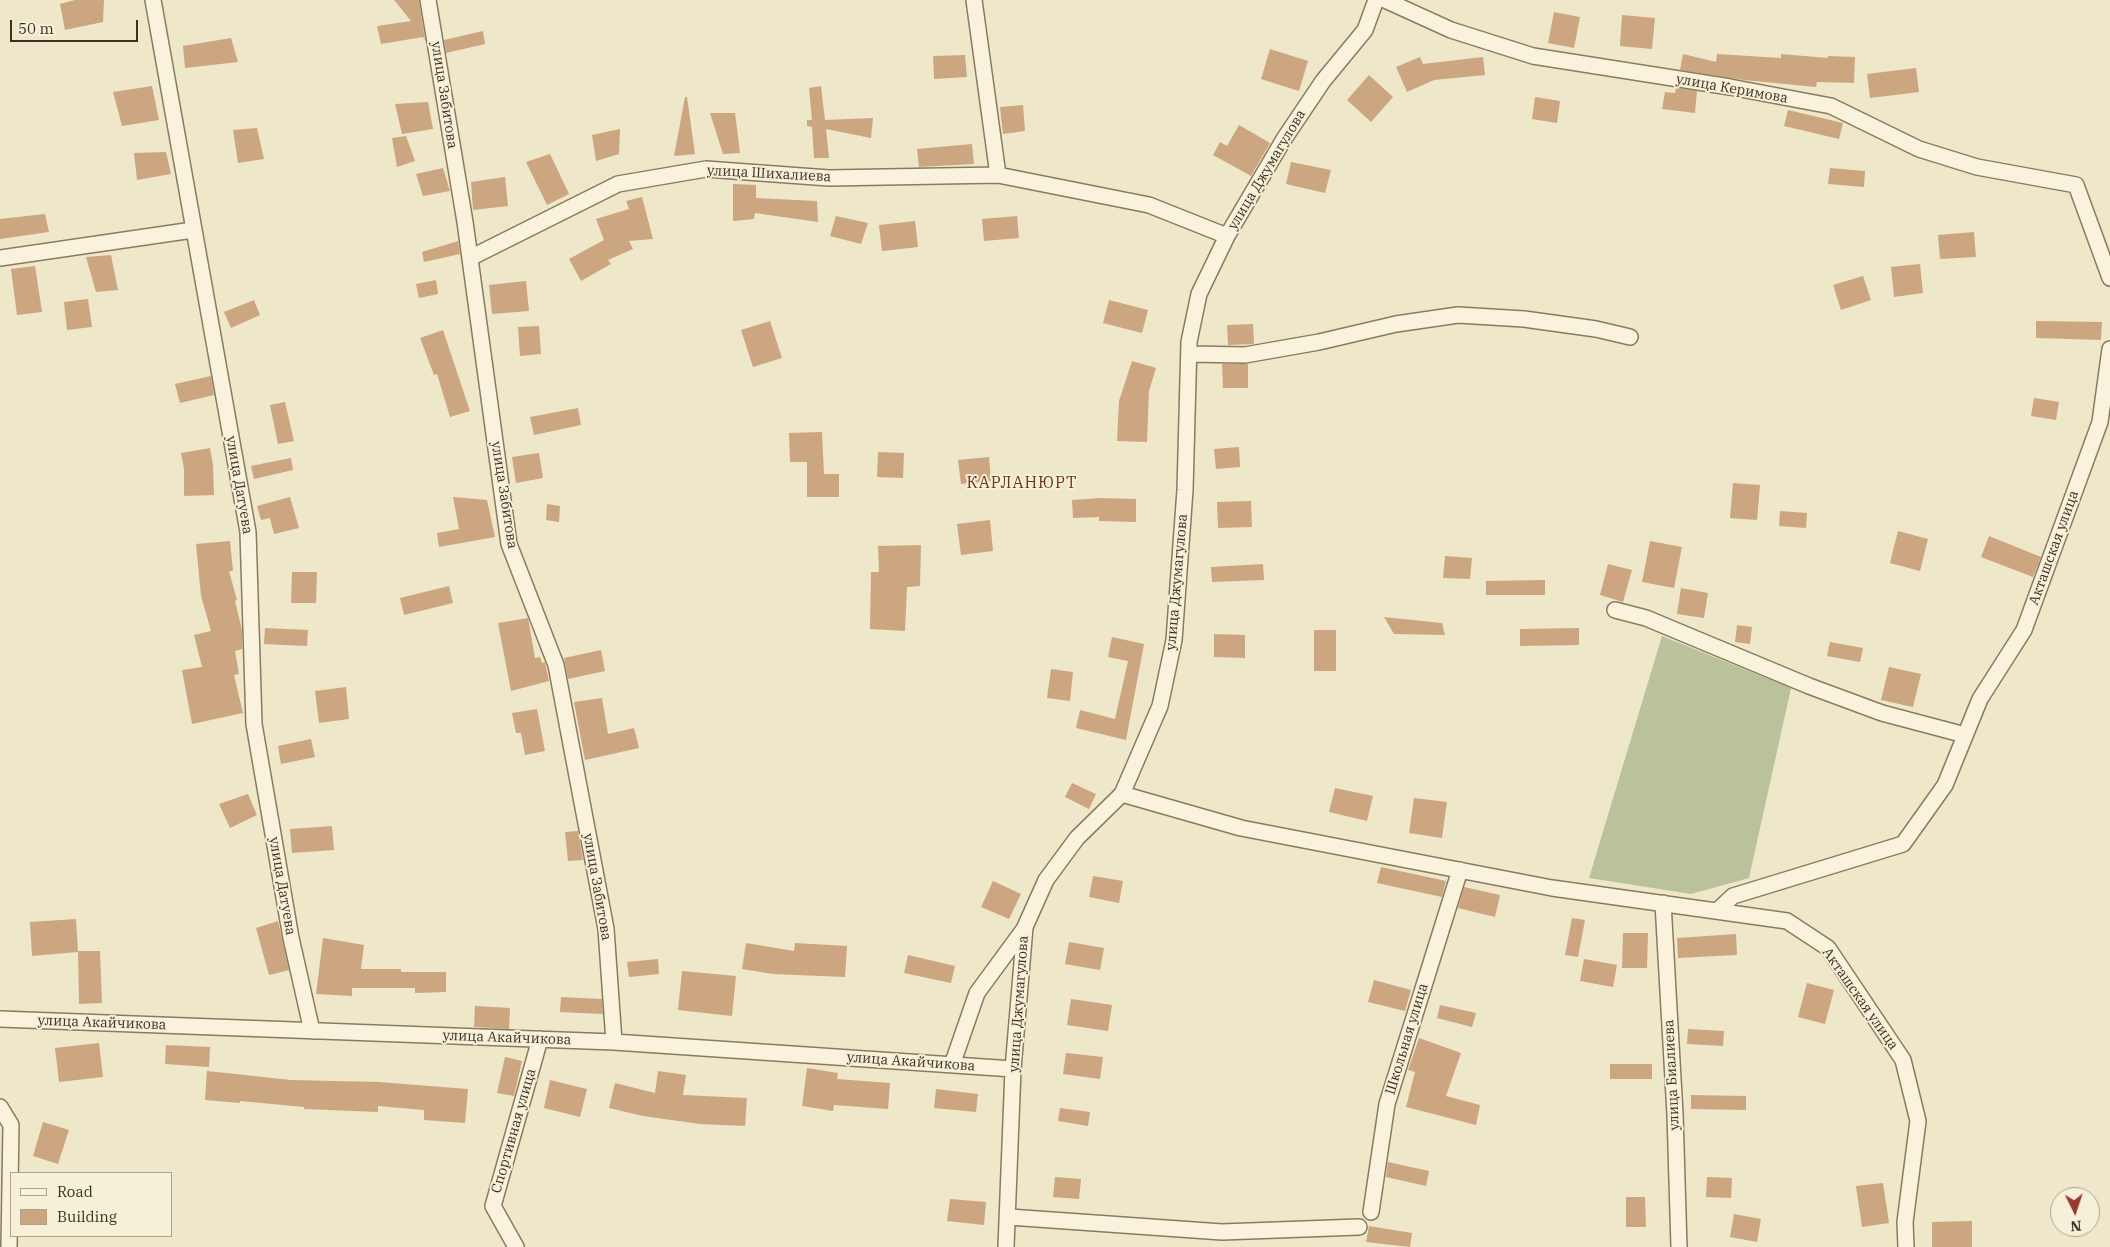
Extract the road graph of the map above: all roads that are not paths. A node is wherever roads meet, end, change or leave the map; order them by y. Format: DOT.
graph roads {
  1 [pos="153,0"];
  2 [pos="428,0"];
  3 [pos="974,0"];
  4 [pos="1376,0"];
  5 [pos="1386,0"];
  6 [pos="998,175"];
  7 [pos="193,230"];
  8 [pos="1227,236"];
  9 [pos="0,258"];
  10 [pos="470,258"];
  11 [pos="2110,278"];
  12 [pos="1630,337"];
  13 [pos="2110,349"];
  14 [pos="1189,354"];
  15 [pos="1615,610"];
  16 [pos="1965,735"];
  17 [pos="1122,794"];
  18 [pos="1460,870"];
  19 [pos="1663,903"];
  20 [pos="1717,911"];
  21 [pos="1025,927"];
  22 [pos="0,1019"];
  23 [pos="312,1031"];
  24 [pos="540,1039"];
  25 [pos="614,1042"];
  26 [pos="952,1065"];
  27 [pos="1013,1069"];
  28 [pos="0,1107"];
  29 [pos="10,1172"];
  30 [pos="10,1186"];
  31 [pos="1370,1212"];
  32 [pos="1009,1217"];
  33 [pos="1359,1228"];
  34 [pos="9,1247"];
  35 [pos="516,1247"];
  36 [pos="1006,1247"];
  37 [pos="1678,1247"];
  38 [pos="1906,1247"];
  1 -- 7 [label="street, улица Датуева"];
  2 -- 10 [label="street, улица Забитова"];
  3 -- 6 [label="street"];
  4 -- 8 [label="street, улица Джумагулова"];
  5 -- 11 [label="street, улица Керимова"];
  6 -- 8 [label="street, улица Шихалиева"];
  6 -- 10 [label="street, улица Шихалиева"];
  7 -- 9 [label="street"];
  7 -- 23 [label="street, улица Датуева"];
  8 -- 14 [label="street, улица Джумагулова"];
  10 -- 25 [label="street, улица Забитова"];
  12 -- 14 [label="street"];
  13 -- 16 [label="street, Акташская улица"];
  14 -- 17 [label="street, улица Джумагулова"];
  15 -- 16 [label="street"];
  16 -- 20 [label="street, Акташская улица"];
  17 -- 18 [label="street"];
  17 -- 21 [label="street, улица Джумагулова"];
  18 -- 19 [label="street"];
  18 -- 31 [label="street, Школьная улица"];
  19 -- 20 [label="street"];
  19 -- 37 [label="street, улица Биалиева"];
  20 -- 38 [label="street, Акташская улица"];
  21 -- 26 [label="street"];
  21 -- 27 [label="street, улица Джумагулова"];
  22 -- 23 [label="street, улица Акайчикова"];
  23 -- 24 [label="street, улица Акайчикова"];
  24 -- 25 [label="street, улица Акайчикова"];
  24 -- 35 [label="street, Спортивная улица"];
  25 -- 26 [label="street, улица Акайчикова"];
  26 -- 27 [label="street, улица Акайчикова"];
  27 -- 32 [label="street, улица Джумагулова"];
  28 -- 29 [label="street"];
  30 -- 34 [label="street"];
  32 -- 33 [label="street"];
  32 -- 36 [label="street, улица Джумагулова"];
}
